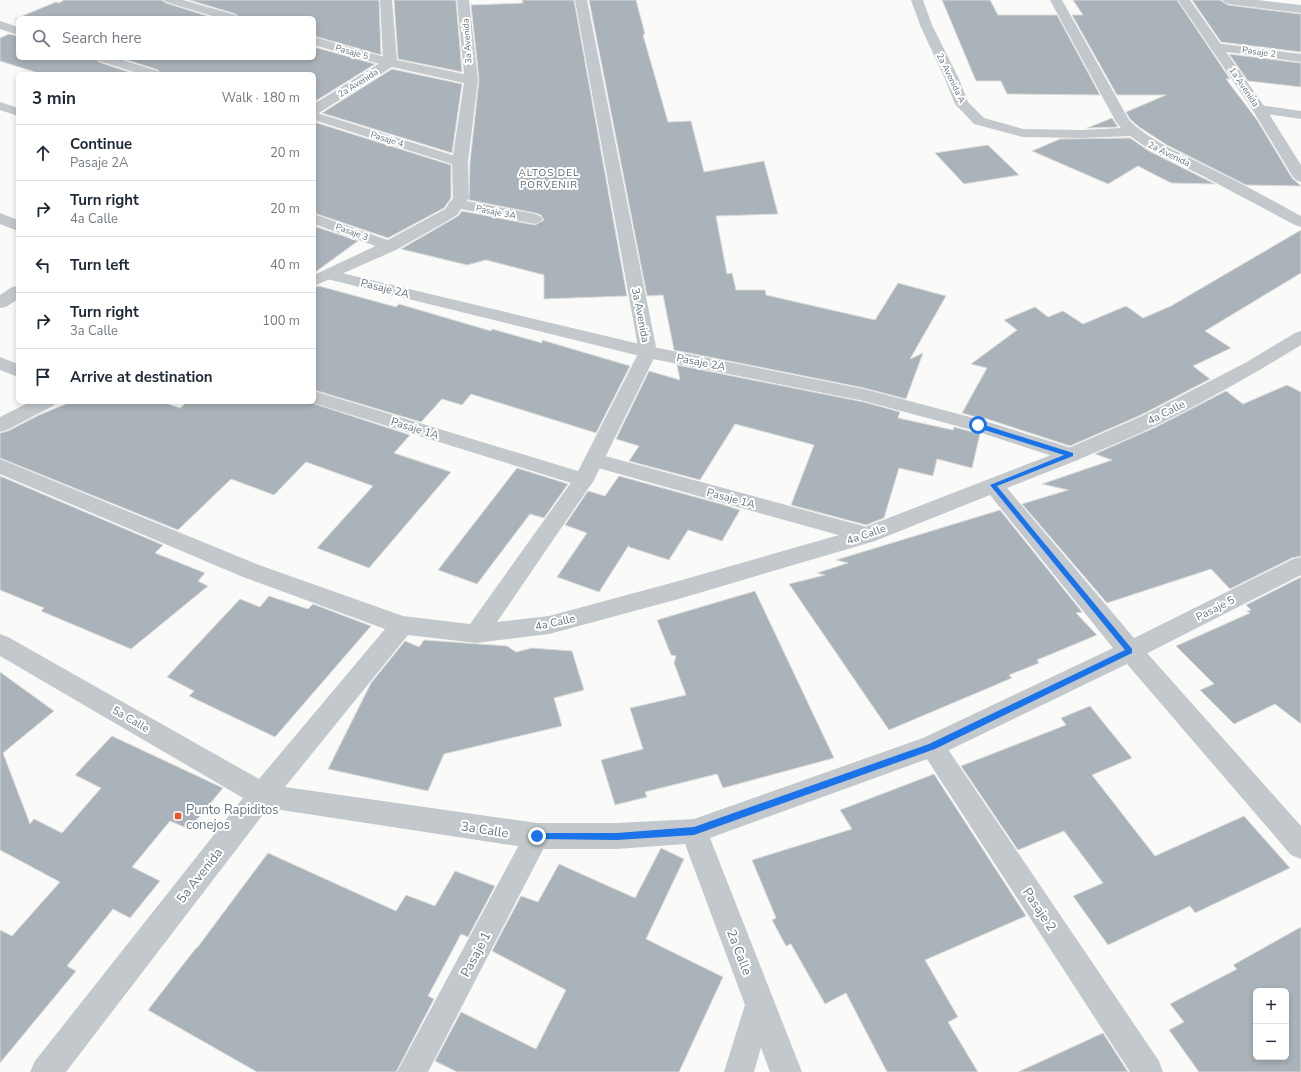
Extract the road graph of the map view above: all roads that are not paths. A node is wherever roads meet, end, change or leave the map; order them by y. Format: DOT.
graph roads {
  1 [pos="170,0"];
  2 [pos="386,0"];
  3 [pos="463,0"];
  4 [pos="580,0"];
  5 [pos="917,0"];
  6 [pos="1056,0"];
  7 [pos="1184,0"];
  8 [pos="1228,0"];
  9 [pos="1301,9"];
  10 [pos="225,16"];
  11 [pos="0,25"];
  12 [pos="16,30"];
  13 [pos="316,43"];
  14 [pos="1216,46"];
  15 [pos="1301,58"];
  16 [pos="109,60"];
  17 [pos="390,63"];
  18 [pos="147,72"];
  19 [pos="471,80"];
  20 [pos="0,106"];
  21 [pos="316,109"];
  22 [pos="1259,109"];
  23 [pos="16,111"];
  24 [pos="1301,115"];
  25 [pos="316,117"];
  26 [pos="1132,132"];
  27 [pos="460,162"];
  28 [pos="1301,177"];
  29 [pos="456,204"];
  30 [pos="0,218"];
  31 [pos="535,219"];
  32 [pos="316,220"];
  33 [pos="1301,222"];
  34 [pos="16,225"];
  35 [pos="390,246"];
  36 [pos="322,278"];
  37 [pos="16,293"];
  38 [pos="0,303"];
  39 [pos="1301,337"];
  40 [pos="648,352"];
  41 [pos="0,363"];
  42 [pos="16,370"];
  43 [pos="316,398"];
  44 [pos="42,404"];
  45 [pos="0,425"];
  46 [pos="1071,455"];
  47 [pos="594,460"];
  48 [pos="0,466"];
  49 [pos="584,480"];
  50 [pos="993,485"];
  51 [pos="867,535"];
  52 [pos="1301,566"];
  53 [pos="402,625"];
  54 [pos="476,634"];
  55 [pos="0,644"];
  56 [pos="1130,651"];
  57 [pos="932,746"];
  58 [pos="262,795"];
  59 [pos="694,831"];
  60 [pos="1296,833"];
  61 [pos="537,836"];
  62 [pos="759,1002"];
  63 [pos="46,1072"];
  64 [pos="412,1072"];
  65 [pos="739,1072"];
  66 [pos="786,1072"];
  67 [pos="1148,1072"];
  1 -- 10 [label="lane"];
  2 -- 17 [label="street, 2a Avenida"];
  3 -- 19 [label="street, 3a Avenida"];
  4 -- 40 [label="street, 3a Avenida"];
  5 -- 26 [label="street, 2a Avenida A"];
  6 -- 26 [label="street, 2a Avenida"];
  7 -- 14 [label="street, 1a Avenida"];
  8 -- 9 [label="lane"];
  11 -- 12 [label="lane"];
  13 -- 17 [label="lane, Pasaje 5"];
  14 -- 15 [label="lane, Pasaje 2"];
  14 -- 22 [label="street, 1a Avenida"];
  16 -- 18 [label="lane"];
  17 -- 19 [label="street"];
  17 -- 21 [label="street, 2a Avenida"];
  19 -- 27 [label="street, 3a Avenida"];
  20 -- 23 [label="lane"];
  22 -- 24 [label="lane"];
  22 -- 28 [label="street, 1a Avenida"];
  25 -- 27 [label="lane, Pasaje 4"];
  26 -- 33 [label="street, 2a Avenida"];
  27 -- 29 [label="street, 3a Avenida"];
  29 -- 31 [label="lane, Pasaje 3A"];
  29 -- 35 [label="street, 3a Avenida"];
  30 -- 34 [label="lane"];
  32 -- 35 [label="lane, Pasaje 3"];
  35 -- 36 [label="street, 3a Avenida"];
  36 -- 40 [label="lane, Pasaje 2A"];
  37 -- 38 [label="street"];
  39 -- 46 [label="street, 4a Calle"];
  40 -- 46 [label="lane, Pasaje 2A"];
  40 -- 47 [label="street, 3a Avenida"];
  41 -- 42 [label="street"];
  43 -- 49 [label="lane, Pasaje 1A"];
  44 -- 45 [label="street"];
  46 -- 50 [label="street, 4a Calle"];
  47 -- 49 [label="street, 3a Avenida"];
  47 -- 51 [label="lane, Pasaje 1A"];
  48 -- 53 [label="street, 4a Calle"];
  49 -- 54 [label="street, 3a Avenida"];
  50 -- 51 [label="street, 4a Calle"];
  50 -- 56 [label="street"];
  51 -- 54 [label="street, 4a Calle"];
  52 -- 56 [label="lane, Pasaje 5"];
  53 -- 54 [label="street, 4a Calle"];
  53 -- 58 [label="street, 5a Avenida"];
  55 -- 58 [label="street, 5a Calle"];
  56 -- 57 [label="street, 3a Calle"];
  56 -- 60 [label="street"];
  57 -- 59 [label="street, 3a Calle"];
  57 -- 67 [label="lane, Pasaje 2"];
  58 -- 61 [label="street, 3a Calle"];
  58 -- 63 [label="street, 5a Avenida"];
  59 -- 61 [label="street, 3a Calle"];
  59 -- 62 [label="street, 2a Calle"];
  61 -- 64 [label="lane, Pasaje 1"];
  62 -- 65 [label="lane"];
  62 -- 66 [label="street, 2a Calle"];
}
